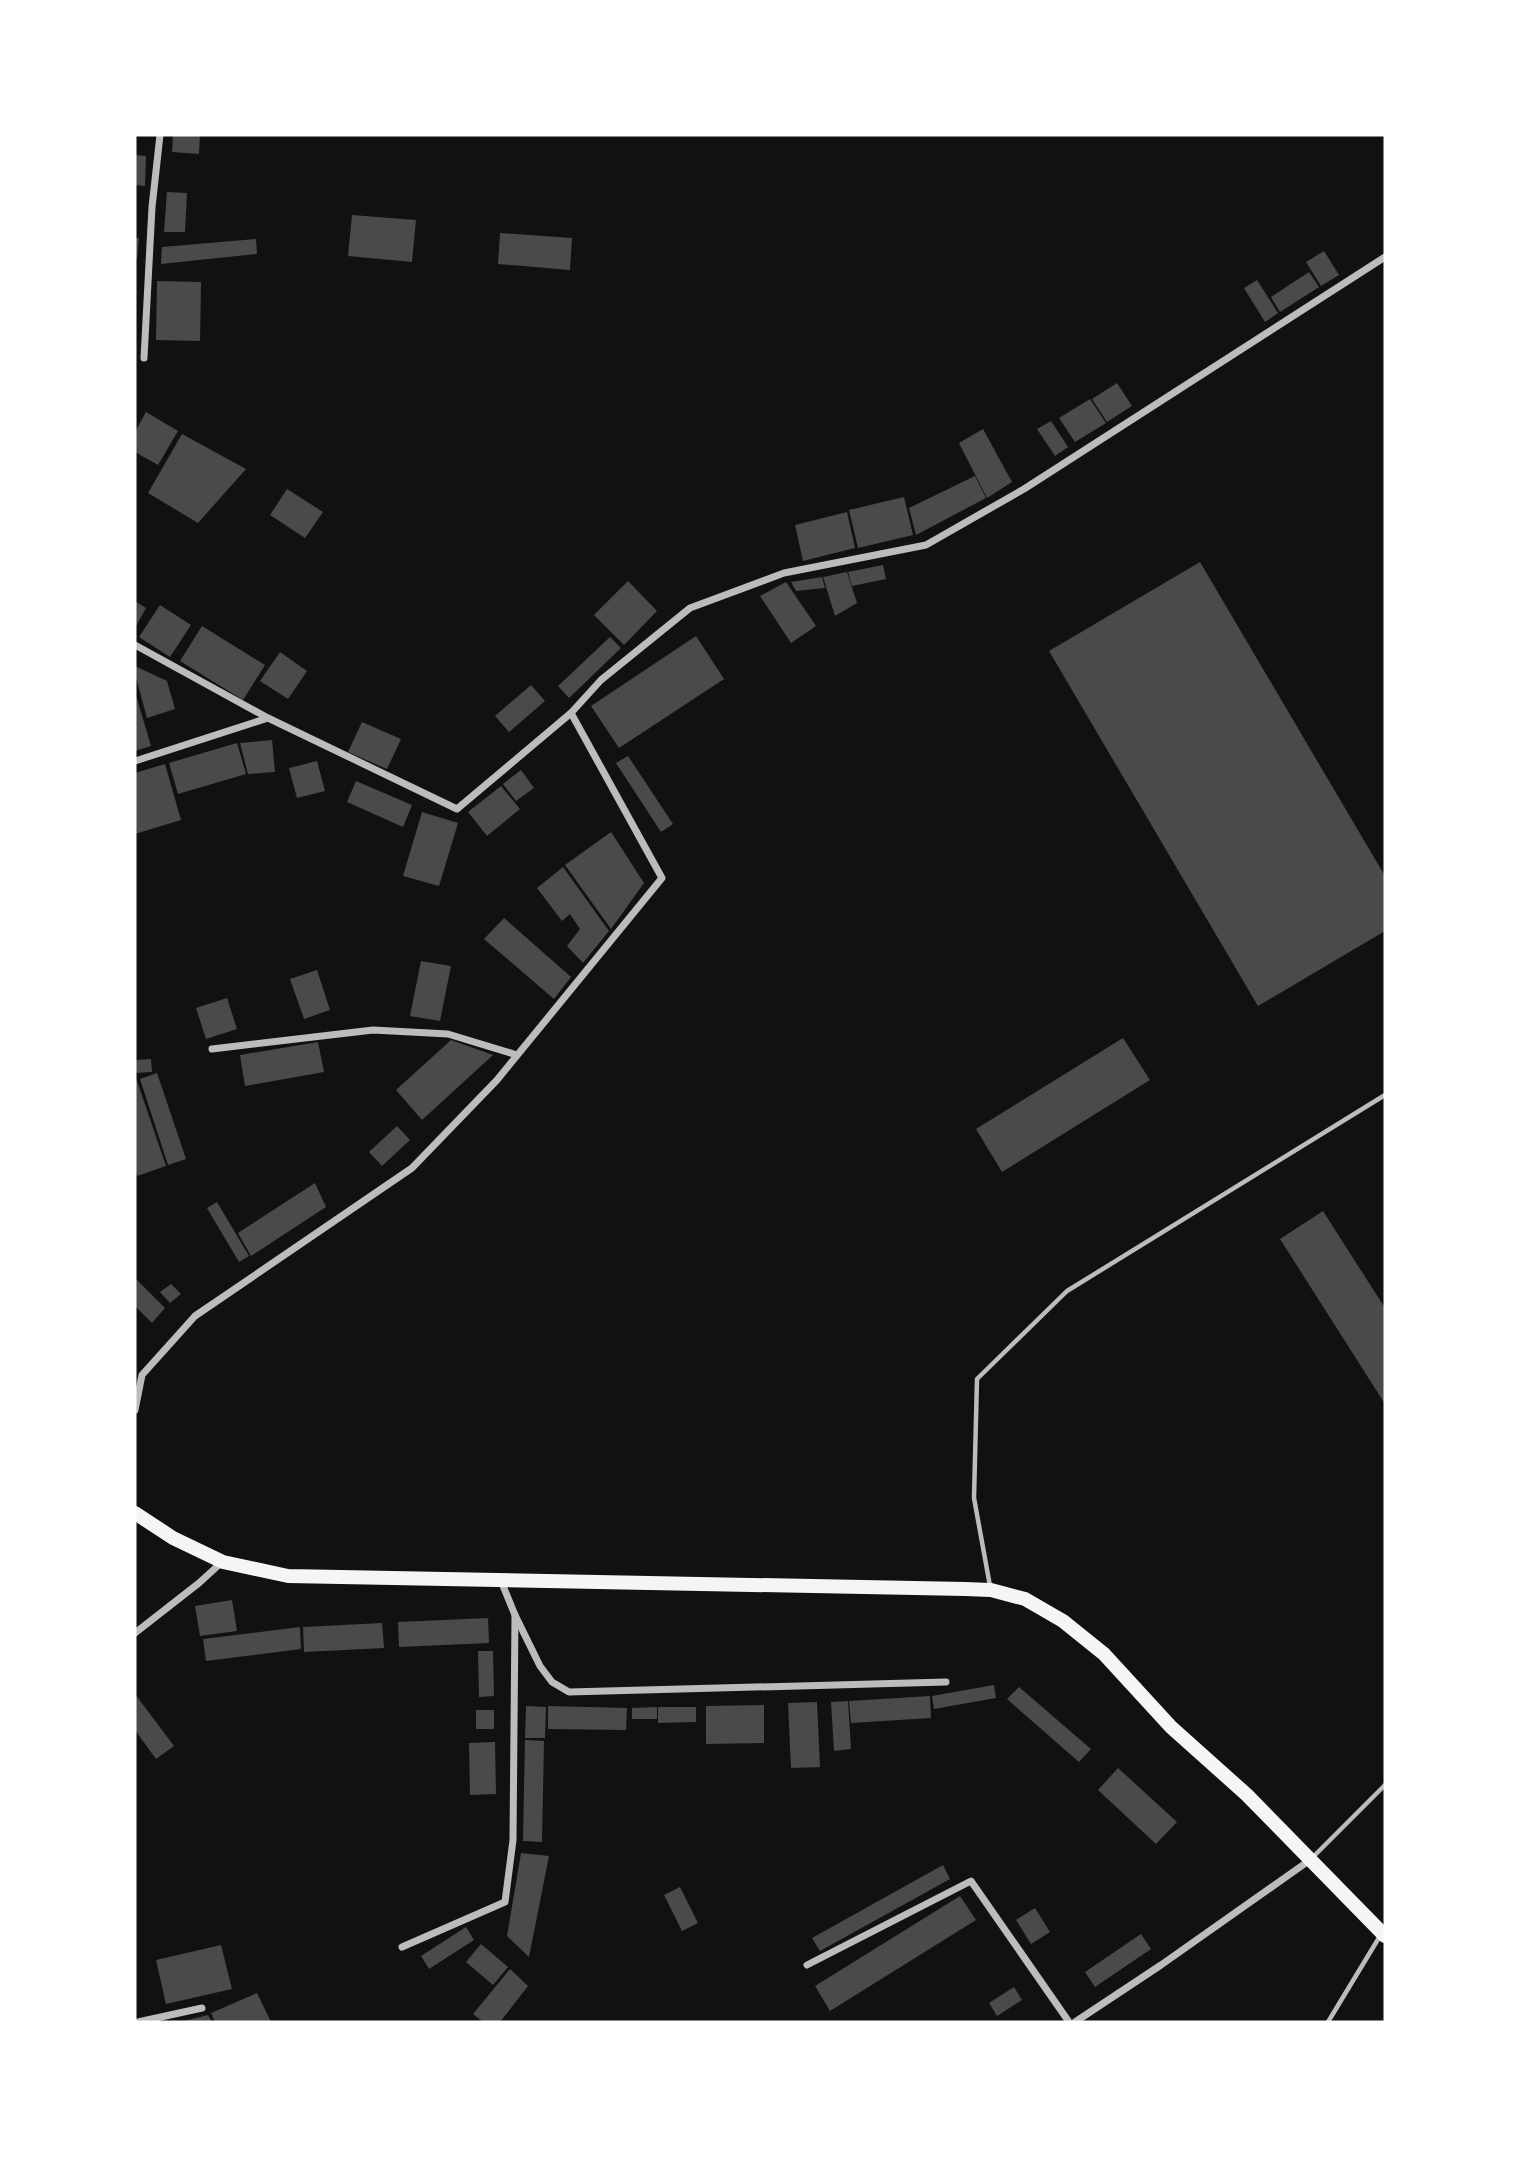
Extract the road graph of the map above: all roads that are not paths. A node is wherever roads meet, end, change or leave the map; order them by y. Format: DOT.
graph roads {
  1 [pos="160,135"];
  2 [pos="1385,257"];
  3 [pos="144,358"];
  4 [pos="135,645"];
  5 [pos="571,712"];
  6 [pos="268,718"];
  7 [pos="135,761"];
  8 [pos="212,1049"];
  9 [pos="517,1055"];
  10 [pos="1385,1095"];
  11 [pos="135,1410"];
  12 [pos="135,1513"];
  13 [pos="223,1562"];
  14 [pos="500,1580"];
  15 [pos="991,1590"];
  16 [pos="515,1615"];
  17 [pos="135,1633"];
  18 [pos="946,1682"];
  19 [pos="1385,1785"];
  20 [pos="1310,1860"];
  21 [pos="1383,1935"];
  22 [pos="402,1947"];
  23 [pos="807,1965"];
  24 [pos="202,2008"];
  25 [pos="138,2022"];
  26 [pos="1069,2022"];
  27 [pos="1075,2022"];
  28 [pos="1328,2022"];
  1 -- 3 [label="street"];
  2 -- 5 [label="street"];
  4 -- 6 [label="street"];
  5 -- 6 [label="street"];
  5 -- 9 [label="street"];
  6 -- 7 [label="street"];
  8 -- 9 [label="street"];
  9 -- 11 [label="street"];
  10 -- 15 [label="lane"];
  12 -- 13 [label="main road"];
  13 -- 14 [label="main road"];
  13 -- 17 [label="street"];
  14 -- 15 [label="main road"];
  14 -- 16 [label="street"];
  15 -- 20 [label="main road"];
  16 -- 18 [label="street"];
  16 -- 22 [label="street"];
  19 -- 20 [label="lane"];
  20 -- 21 [label="main road"];
  20 -- 27 [label="street"];
  21 -- 28 [label="lane"];
  23 -- 26 [label="street"];
  24 -- 25 [label="street"];
}
